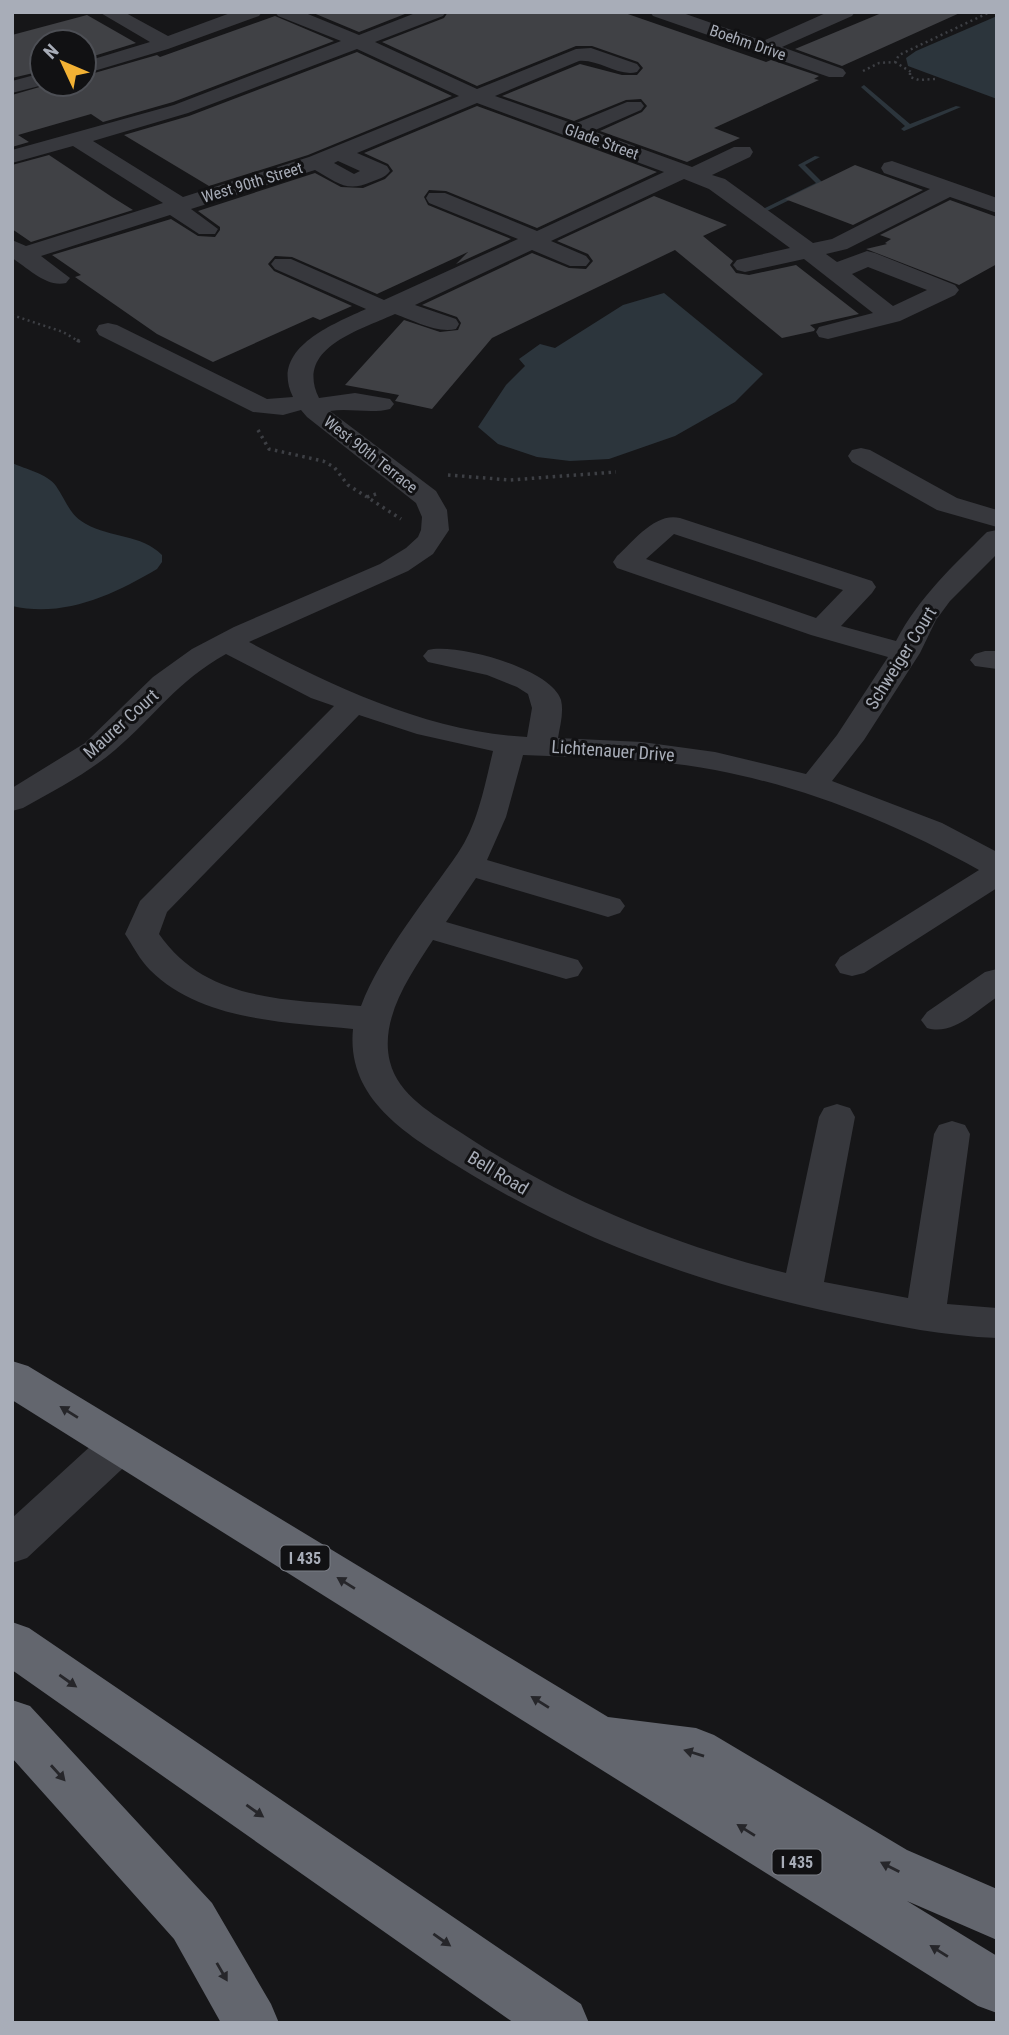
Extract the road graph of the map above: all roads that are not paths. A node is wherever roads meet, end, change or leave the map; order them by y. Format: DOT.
graph roads {
  1 [pos="109,12"];
  2 [pos="253,12"];
  3 [pos="285,12"];
  4 [pos="436,12"];
  5 [pos="660,12"];
  6 [pos="845,12"];
  7 [pos="358,41"];
  8 [pos="167,43"];
  9 [pos="764,48"];
  10 [pos="131,55"];
  11 [pos="98,64"];
  12 [pos="152,66"];
  13 [pos="630,68"];
  14 [pos="836,72"];
  15 [pos="476,96"];
  16 [pos="634,106"];
  17 [pos="574,132"];
  18 [pos="76,139"];
  19 [pos="742,152"];
  20 [pos="338,153"];
  21 [pos="12,157"];
  22 [pos="317,162"];
  23 [pos="892,168"];
  24 [pos="689,173"];
  25 [pos="947,188"];
  26 [pos="438,198"];
  27 [pos="177,206"];
  28 [pos="997,206"];
  29 [pos="207,229"];
  30 [pos="534,240"];
  31 [pos="18,251"];
  32 [pos="808,251"];
  33 [pos="578,261"];
  34 [pos="283,264"];
  35 [pos="745,265"];
  36 [pos="832,270"];
  37 [pos="58,278"];
  38 [pos="389,307"];
  39 [pos="891,316"];
  40 [pos="447,324"];
  41 [pos="108,330"];
  42 [pos="828,332"];
  43 [pos="310,404"];
  44 [pos="381,404"];
  45 [pos="861,456"];
  46 [pos="997,519"];
  47 [pos="997,538"];
  48 [pos="967,570"];
  49 [pos="997,580"];
  50 [pos="821,629"];
  51 [pos="228,643"];
  52 [pos="905,653"];
  53 [pos="438,656"];
  54 [pos="353,704"];
  55 [pos="526,746"];
  56 [pos="813,785"];
  57 [pos="12,801"];
  58 [pos="466,864"];
  59 [pos="997,866"];
  60 [pos="997,873"];
  61 [pos="608,906"];
  62 [pos="425,927"];
  63 [pos="852,965"];
  64 [pos="566,968"];
  65 [pos="997,980"];
  66 [pos="373,1019"];
  67 [pos="939,1020"];
  68 [pos="837,1117"];
  69 [pos="952,1134"];
  70 [pos="802,1292"];
  71 [pos="925,1316"];
  72 [pos="997,1323"];
  73 [pos="12,1378"];
  74 [pos="121,1444"];
  75 [pos="12,1545"];
  76 [pos="12,1643"];
  77 [pos="12,1722"];
  78 [pos="598,1738"];
  79 [pos="997,1915"];
  80 [pos="997,1987"];
  81 [pos="251,2023"];
  82 [pos="561,2023"];
  1 -- 8 [label="street"];
  2 -- 8 [label="street"];
  3 -- 7 [label="street, Glade Street"];
  4 -- 7 [label="street"];
  5 -- 9 [label="street, Boehm Drive"];
  6 -- 9 [label="street"];
  7 -- 15 [label="street, Glade Street"];
  7 -- 18 [label="street"];
  8 -- 10 [label="street"];
  9 -- 14 [label="street, Boehm Drive"];
  10 -- 11 [label="street"];
  10 -- 12 [label="street"];
  13 -- 15 [label="street, West 90th Street"];
  15 -- 17 [label="street, Glade Street"];
  15 -- 20 [label="street, West 90th Street"];
  16 -- 17 [label="street"];
  17 -- 24 [label="street, Glade Street"];
  18 -- 21 [label="street"];
  18 -- 27 [label="street"];
  19 -- 24 [label="street, West 90th Terrace"];
  20 -- 22 [label="street, West 90th Street"];
  20 -- 22 [label="street"];
  22 -- 27 [label="street, West 90th Street"];
  23 -- 25 [label="street"];
  24 -- 30 [label="street, West 90th Terrace"];
  24 -- 32 [label="street, Glade Street"];
  25 -- 28 [label="street"];
  25 -- 32 [label="street"];
  26 -- 30 [label="street"];
  27 -- 29 [label="street"];
  27 -- 31 [label="street, West 90th Street"];
  30 -- 33 [label="street"];
  30 -- 38 [label="street, West 90th Terrace"];
  31 -- 37 [label="street"];
  32 -- 35 [label="street"];
  32 -- 36 [label="street, Glade Street"];
  34 -- 38 [label="street"];
  36 -- 39 [label="street, Glade Street"];
  36 -- 39 [label="street"];
  38 -- 40 [label="street"];
  38 -- 43 [label="street, West 90th Terrace"];
  39 -- 42 [label="street"];
  41 -- 43 [label="street"];
  43 -- 44 [label="street"];
  43 -- 51 [label="street, West 90th Terrace"];
  45 -- 46 [label="street"];
  47 -- 48 [label="street, Schweiger Court"];
  48 -- 49 [label="street"];
  48 -- 52 [label="street, Schweiger Court"];
  50 -- 50 [label="street"];
  50 -- 52 [label="street"];
  51 -- 54 [label="street, Lichtenauer Drive"];
  51 -- 57 [label="street, Maurer Court"];
  52 -- 56 [label="street, Schweiger Court"];
  53 -- 55 [label="street, Bell Road"];
  54 -- 55 [label="street, Lichtenauer Drive"];
  54 -- 66 [label="street"];
  55 -- 56 [label="street, Lichtenauer Drive"];
  55 -- 58 [label="street, Bell Road"];
  56 -- 59 [label="street, Lichtenauer Drive"];
  58 -- 61 [label="street"];
  58 -- 62 [label="street, Bell Road"];
  60 -- 63 [label="street"];
  62 -- 64 [label="street"];
  62 -- 66 [label="street, Bell Road"];
  65 -- 67 [label="street"];
  66 -- 70 [label="street, Bell Road"];
  68 -- 70 [label="street"];
  69 -- 71 [label="street"];
  70 -- 71 [label="street, Bell Road"];
  71 -- 72 [label="street, Bell Road"];
  74 -- 73 [label="highway, I 435, one-way"];
  74 -- 75 [label="street"];
  78 -- 74 [label="highway, I 435, one-way"];
  76 -- 82 [label="highway, one-way"];
  77 -- 81 [label="highway, one-way"];
  79 -- 78 [label="highway, one-way"];
  80 -- 78 [label="highway, I 435, one-way"];
}
